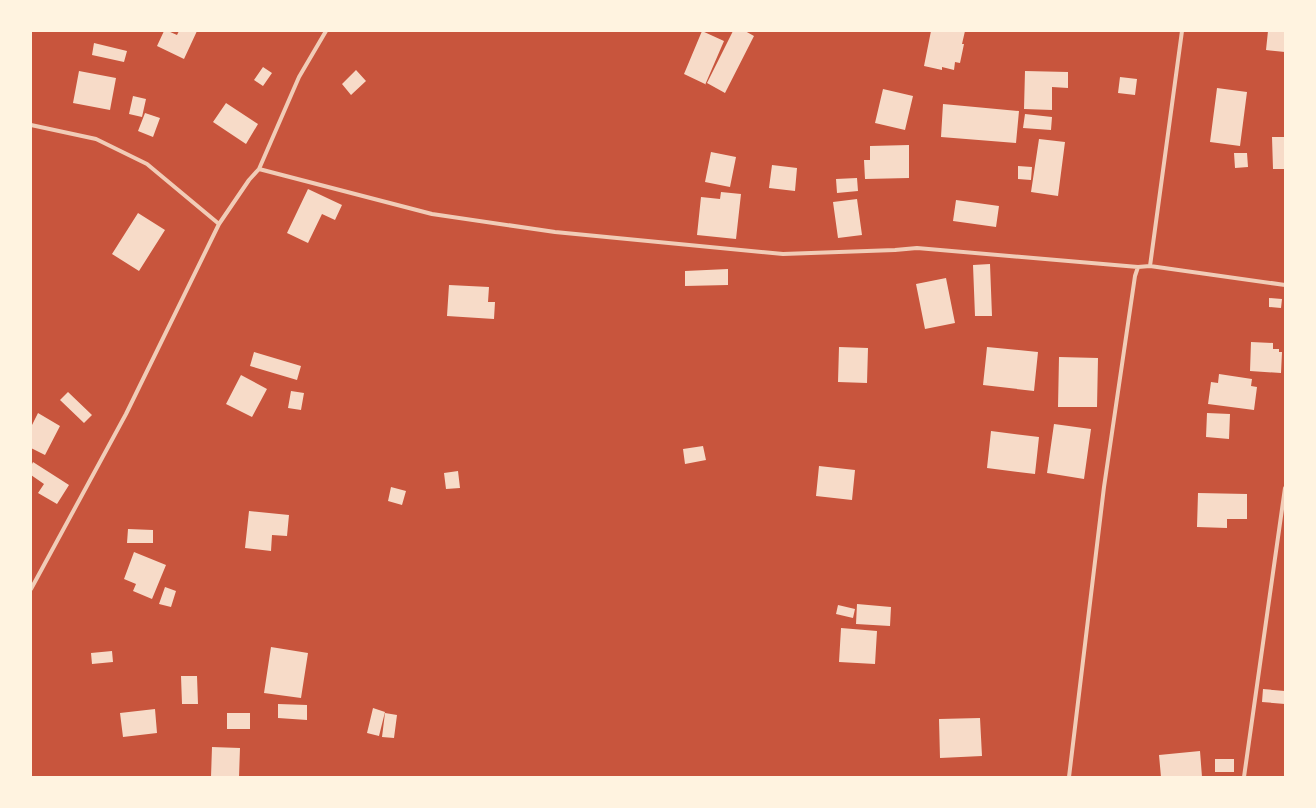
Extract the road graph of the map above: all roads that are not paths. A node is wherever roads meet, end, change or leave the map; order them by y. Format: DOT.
graph roads {
  1 [pos="326,31"];
  2 [pos="1182,31"];
  3 [pos="31,126"];
  4 [pos="259,169"];
  5 [pos="219,224"];
  6 [pos="1150,266"];
  7 [pos="1138,267"];
  8 [pos="1285,286"];
  9 [pos="1285,488"];
  10 [pos="31,589"];
  11 [pos="1069,777"];
  12 [pos="1244,777"];
  1 -- 4 [label="street"];
  2 -- 6 [label="street"];
  3 -- 5 [label="street"];
  4 -- 5 [label="street"];
  4 -- 7 [label="street"];
  5 -- 10 [label="street"];
  6 -- 7 [label="street"];
  6 -- 8 [label="street"];
  7 -- 11 [label="street"];
  9 -- 12 [label="street"];
}
